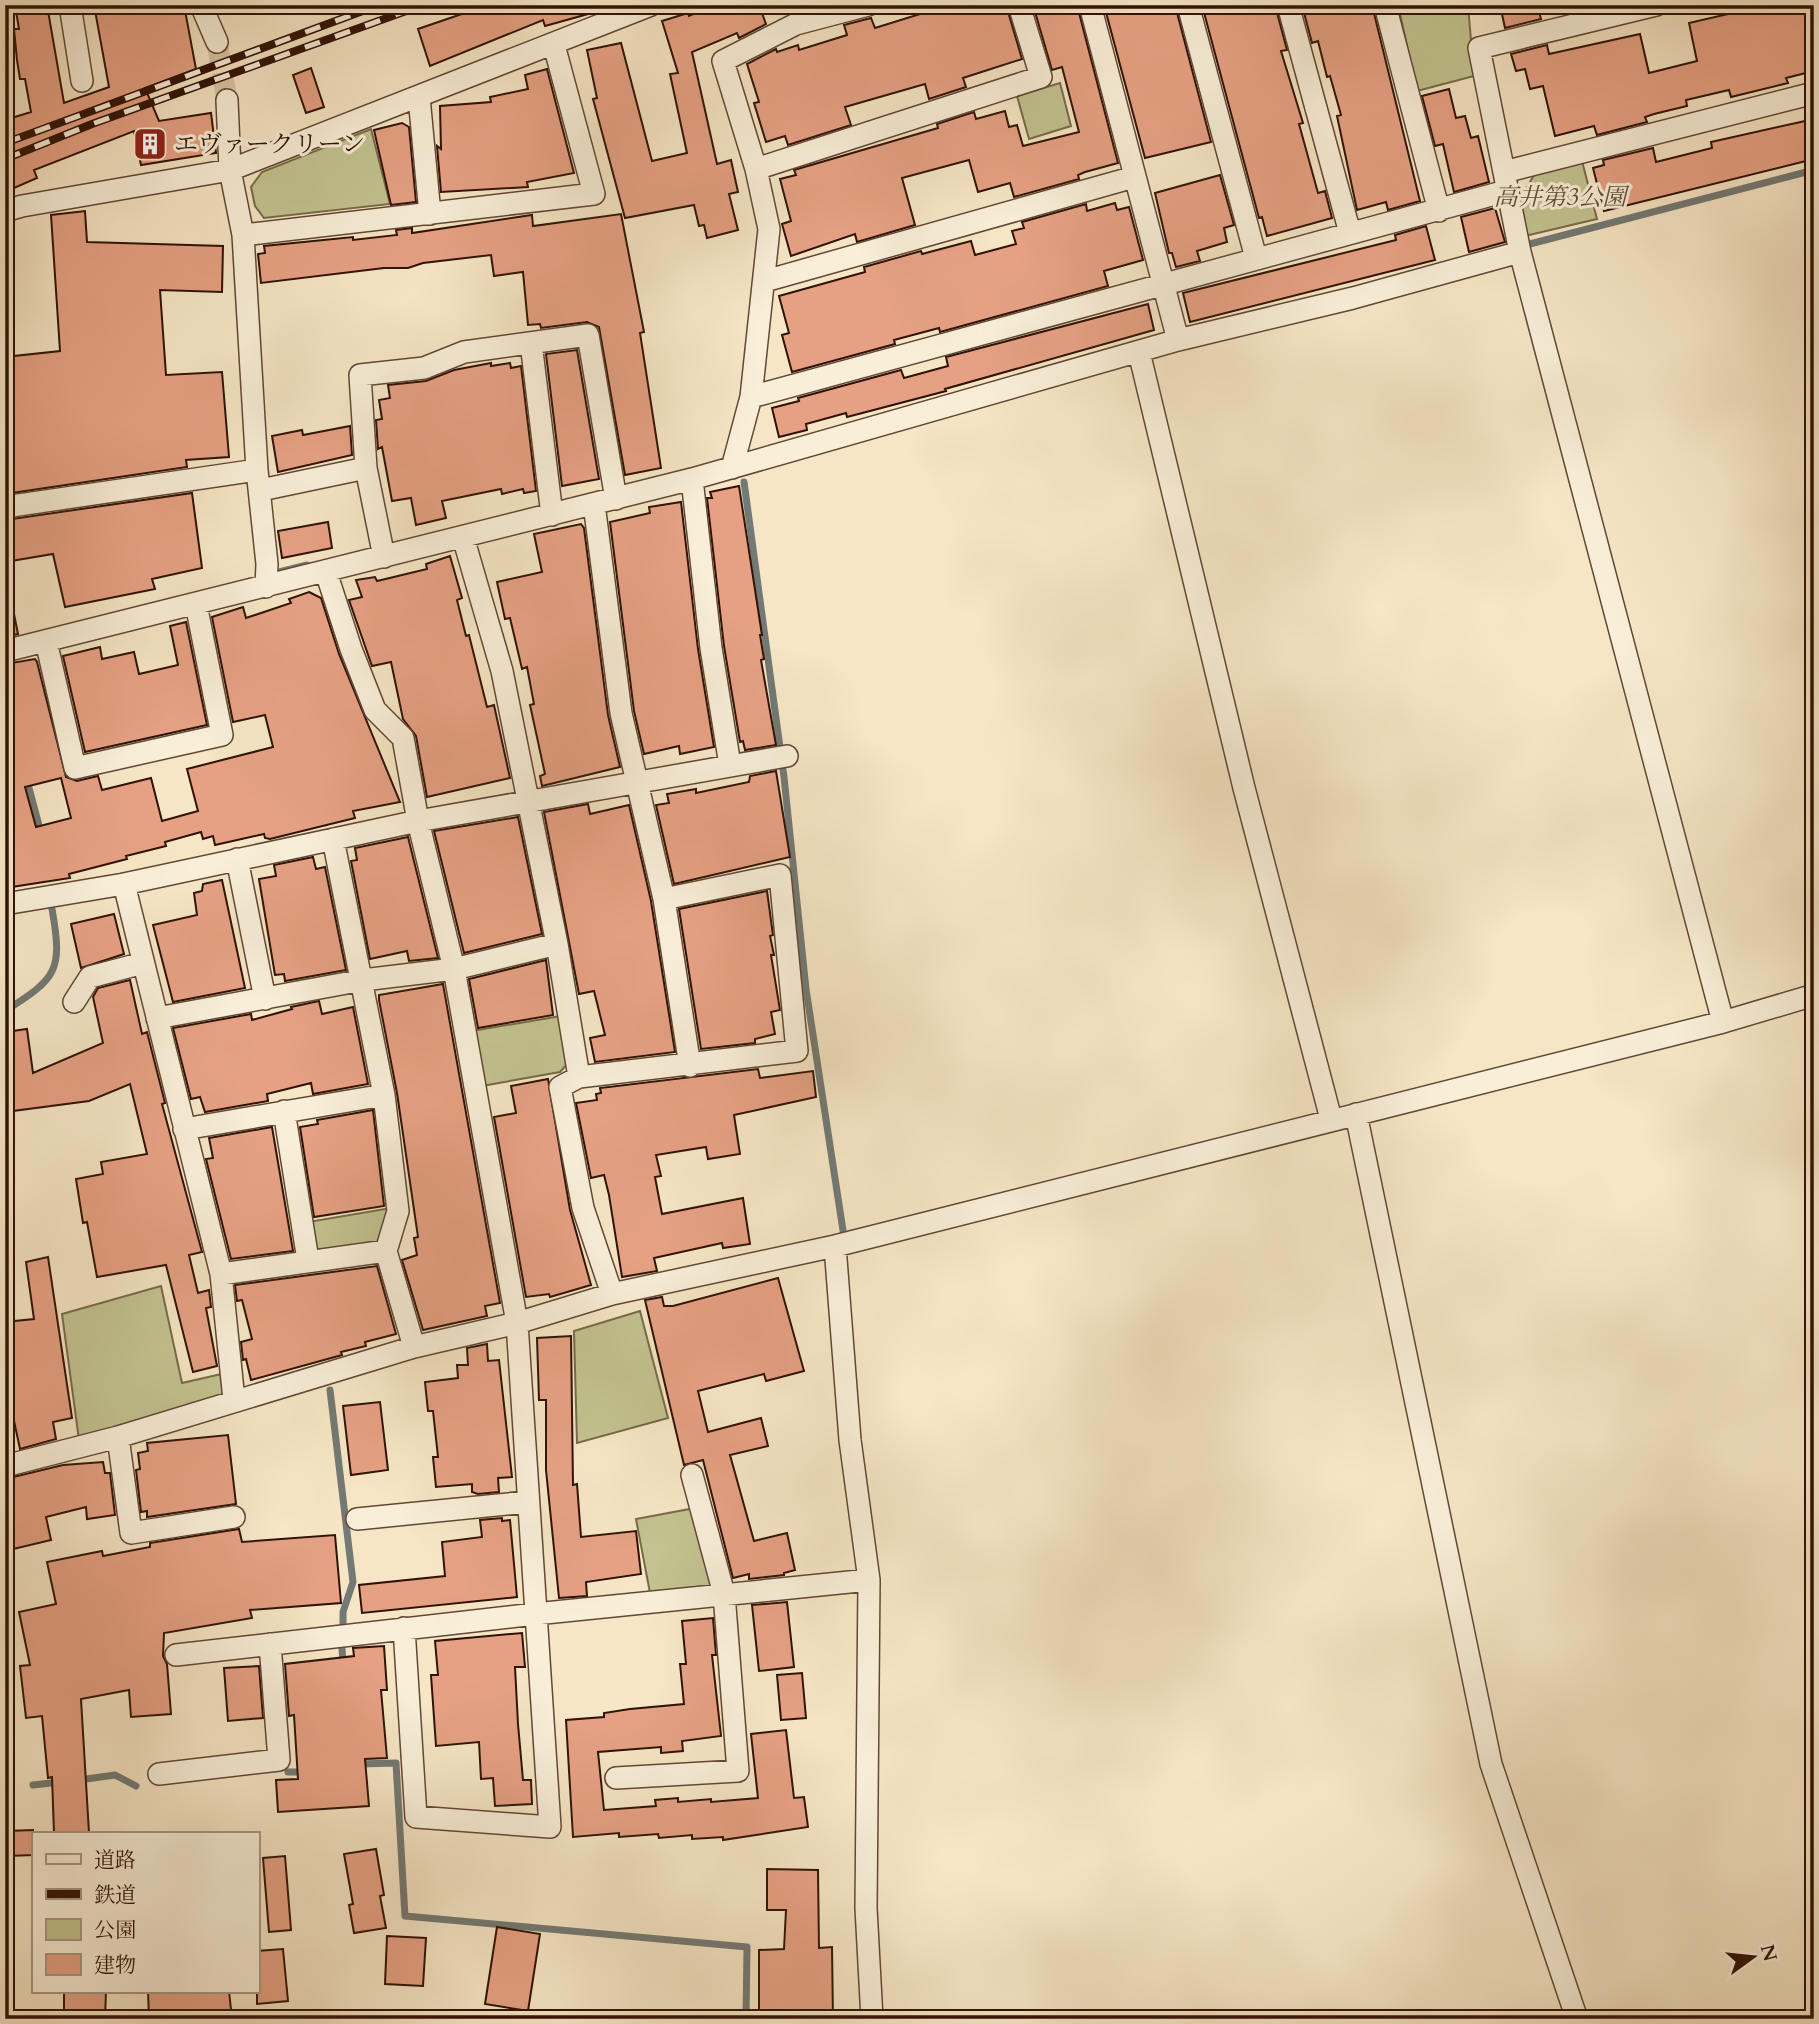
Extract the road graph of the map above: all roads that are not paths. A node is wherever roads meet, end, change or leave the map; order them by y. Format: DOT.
graph roads {
  1 [pos="69,5"];
  2 [pos="201,5"];
  3 [pos="651,5"];
  4 [pos="867,5"];
  5 [pos="1019,5"];
  6 [pos="1090,5"];
  7 [pos="1188,5"];
  8 [pos="1288,5"];
  9 [pos="1385,5"];
  10 [pos="1656,5"];
  11 [pos="1597,12"];
  12 [pos="217,42"];
  13 [pos="554,45"];
  14 [pos="82,81"];
  15 [pos="1814,93"];
  16 [pos="419,97"];
  17 [pos="227,100"];
  18 [pos="756,169"];
  19 [pos="230,170"];
  20 [pos="1134,177"];
  21 [pos="1505,181"];
  22 [pos="5,211"];
  23 [pos="1439,211"];
  24 [pos="430,214"];
  25 [pos="1350,233"];
  26 [pos="243,235"];
  27 [pos="1520,252"];
  28 [pos="1256,258"];
  29 [pos="765,281"];
  30 [pos="1164,283"];
  31 [pos="1178,340"];
  32 [pos="531,343"];
  33 [pos="1139,352"];
  34 [pos="751,397"];
  35 [pos="366,468"];
  36 [pos="732,468"];
  37 [pos="259,480"];
  38 [pos="692,480"];
  39 [pos="616,499"];
  40 [pos="594,505"];
  41 [pos="5,507"];
  42 [pos="552,515"];
  43 [pos="463,537"];
  44 [pos="384,557"];
  45 [pos="326,572"];
  46 [pos="266,587"];
  47 [pos="196,604"];
  48 [pos="46,641"];
  49 [pos="5,651"];
  50 [pos="782,757"];
  51 [pos="730,765"];
  52 [pos="637,780"];
  53 [pos="527,802"];
  54 [pos="418,821"];
  55 [pos="333,839"];
  56 [pos="237,859"];
  57 [pos="124,884"];
  58 [pos="664,899"];
  59 [pos="5,904"];
  60 [pos="557,944"];
  61 [pos="143,963"];
  62 [pos="454,969"];
  63 [pos="363,980"];
  64 [pos="1814,995"];
  65 [pos="265,999"];
  66 [pos="74,1002"];
  67 [pos="157,1018"];
  68 [pos="1724,1022"];
  69 [pos="690,1066"];
  70 [pos="579,1077"];
  71 [pos="384,1095"];
  72 [pos="284,1111"];
  73 [pos="1356,1114"];
  74 [pos="1331,1119"];
  75 [pos="184,1129"];
  76 [pos="835,1246"];
  77 [pos="386,1251"];
  78 [pos="309,1260"];
  79 [pos="221,1274"];
  80 [pos="612,1294"];
  81 [pos="517,1323"];
  82 [pos="414,1347"];
  83 [pos="234,1400"];
  84 [pos="118,1437"];
  85 [pos="5,1466"];
  86 [pos="692,1475"];
  87 [pos="527,1502"];
  88 [pos="234,1517"];
  89 [pos="357,1519"];
  90 [pos="869,1580"];
  91 [pos="724,1594"];
  92 [pos="535,1614"];
  93 [pos="404,1628"];
  94 [pos="270,1644"];
  95 [pos="176,1655"];
  96 [pos="159,1774"];
  97 [pos="616,1778"];
  98 [pos="872,2019"];
  99 [pos="1577,2019"];
  1 -- 14 [label="street"];
  2 -- 12 [label="street"];
  3 -- 13 [label="street"];
  4 -- 18 [label="street"];
  5 -- 18 [label="street"];
  6 -- 20 [label="street"];
  7 -- 28 [label="street"];
  8 -- 25 [label="street"];
  9 -- 23 [label="street"];
  10 -- 11 [label="street"];
  11 -- 21 [label="street"];
  13 -- 16 [label="street"];
  13 -- 24 [label="street"];
  15 -- 21 [label="street"];
  16 -- 19 [label="street"];
  16 -- 24 [label="street"];
  17 -- 19 [label="street"];
  18 -- 29 [label="street"];
  19 -- 22 [label="street"];
  19 -- 26 [label="street"];
  20 -- 29 [label="street"];
  20 -- 30 [label="street"];
  21 -- 23 [label="street"];
  21 -- 27 [label="street"];
  23 -- 25 [label="street"];
  24 -- 26 [label="street"];
  25 -- 28 [label="street"];
  26 -- 37 [label="street"];
  27 -- 31 [label="street"];
  27 -- 68 [label="street"];
  28 -- 30 [label="street"];
  29 -- 34 [label="street"];
  30 -- 31 [label="street"];
  30 -- 34 [label="street"];
  31 -- 33 [label="street"];
  32 -- 35 [label="street"];
  32 -- 39 [label="street"];
  32 -- 42 [label="street"];
  33 -- 36 [label="street"];
  33 -- 74 [label="street"];
  34 -- 36 [label="street"];
  35 -- 37 [label="street"];
  35 -- 44 [label="street"];
  36 -- 38 [label="street"];
  37 -- 41 [label="street"];
  37 -- 46 [label="street"];
  38 -- 39 [label="street"];
  38 -- 51 [label="street"];
  39 -- 40 [label="street"];
  40 -- 42 [label="street"];
  40 -- 52 [label="street"];
  42 -- 43 [label="street"];
  43 -- 44 [label="street"];
  43 -- 53 [label="street"];
  44 -- 45 [label="street"];
  45 -- 46 [label="street"];
  45 -- 54 [label="street"];
  46 -- 47 [label="street"];
  47 -- 48 [label="street"];
  47 -- 48 [label="street"];
  48 -- 49 [label="street"];
  50 -- 51 [label="street"];
  51 -- 52 [label="street"];
  52 -- 53 [label="street"];
  52 -- 58 [label="street"];
  53 -- 54 [label="street"];
  53 -- 60 [label="street"];
  54 -- 55 [label="street"];
  54 -- 62 [label="street"];
  55 -- 56 [label="street"];
  55 -- 63 [label="street"];
  56 -- 57 [label="street"];
  56 -- 65 [label="street"];
  57 -- 59 [label="street"];
  57 -- 61 [label="street"];
  58 -- 69 [label="street"];
  58 -- 69 [label="street"];
  60 -- 62 [label="street"];
  60 -- 70 [label="street"];
  61 -- 66 [label="street"];
  61 -- 67 [label="street"];
  62 -- 63 [label="street"];
  62 -- 81 [label="street"];
  63 -- 65 [label="street"];
  63 -- 71 [label="street"];
  64 -- 68 [label="street"];
  65 -- 67 [label="street"];
  67 -- 75 [label="street"];
  68 -- 73 [label="street"];
  69 -- 70 [label="street"];
  70 -- 80 [label="street"];
  71 -- 72 [label="street"];
  71 -- 77 [label="street"];
  72 -- 75 [label="street"];
  72 -- 78 [label="street"];
  73 -- 74 [label="street"];
  73 -- 99 [label="street"];
  74 -- 76 [label="street"];
  75 -- 79 [label="street"];
  76 -- 80 [label="street"];
  76 -- 90 [label="street"];
  77 -- 78 [label="street"];
  77 -- 82 [label="street"];
  78 -- 79 [label="street"];
  79 -- 83 [label="street"];
  80 -- 81 [label="street"];
  81 -- 82 [label="street"];
  81 -- 87 [label="street"];
  82 -- 83 [label="street"];
  83 -- 84 [label="street"];
  84 -- 85 [label="street"];
  84 -- 88 [label="street"];
  86 -- 91 [label="street"];
  87 -- 89 [label="street"];
  87 -- 92 [label="street"];
  90 -- 91 [label="street"];
  90 -- 98 [label="street"];
  91 -- 92 [label="street"];
  91 -- 97 [label="street"];
  92 -- 93 [label="street"];
  92 -- 93 [label="street"];
  93 -- 94 [label="street"];
  94 -- 95 [label="street"];
  94 -- 96 [label="street"];
}
